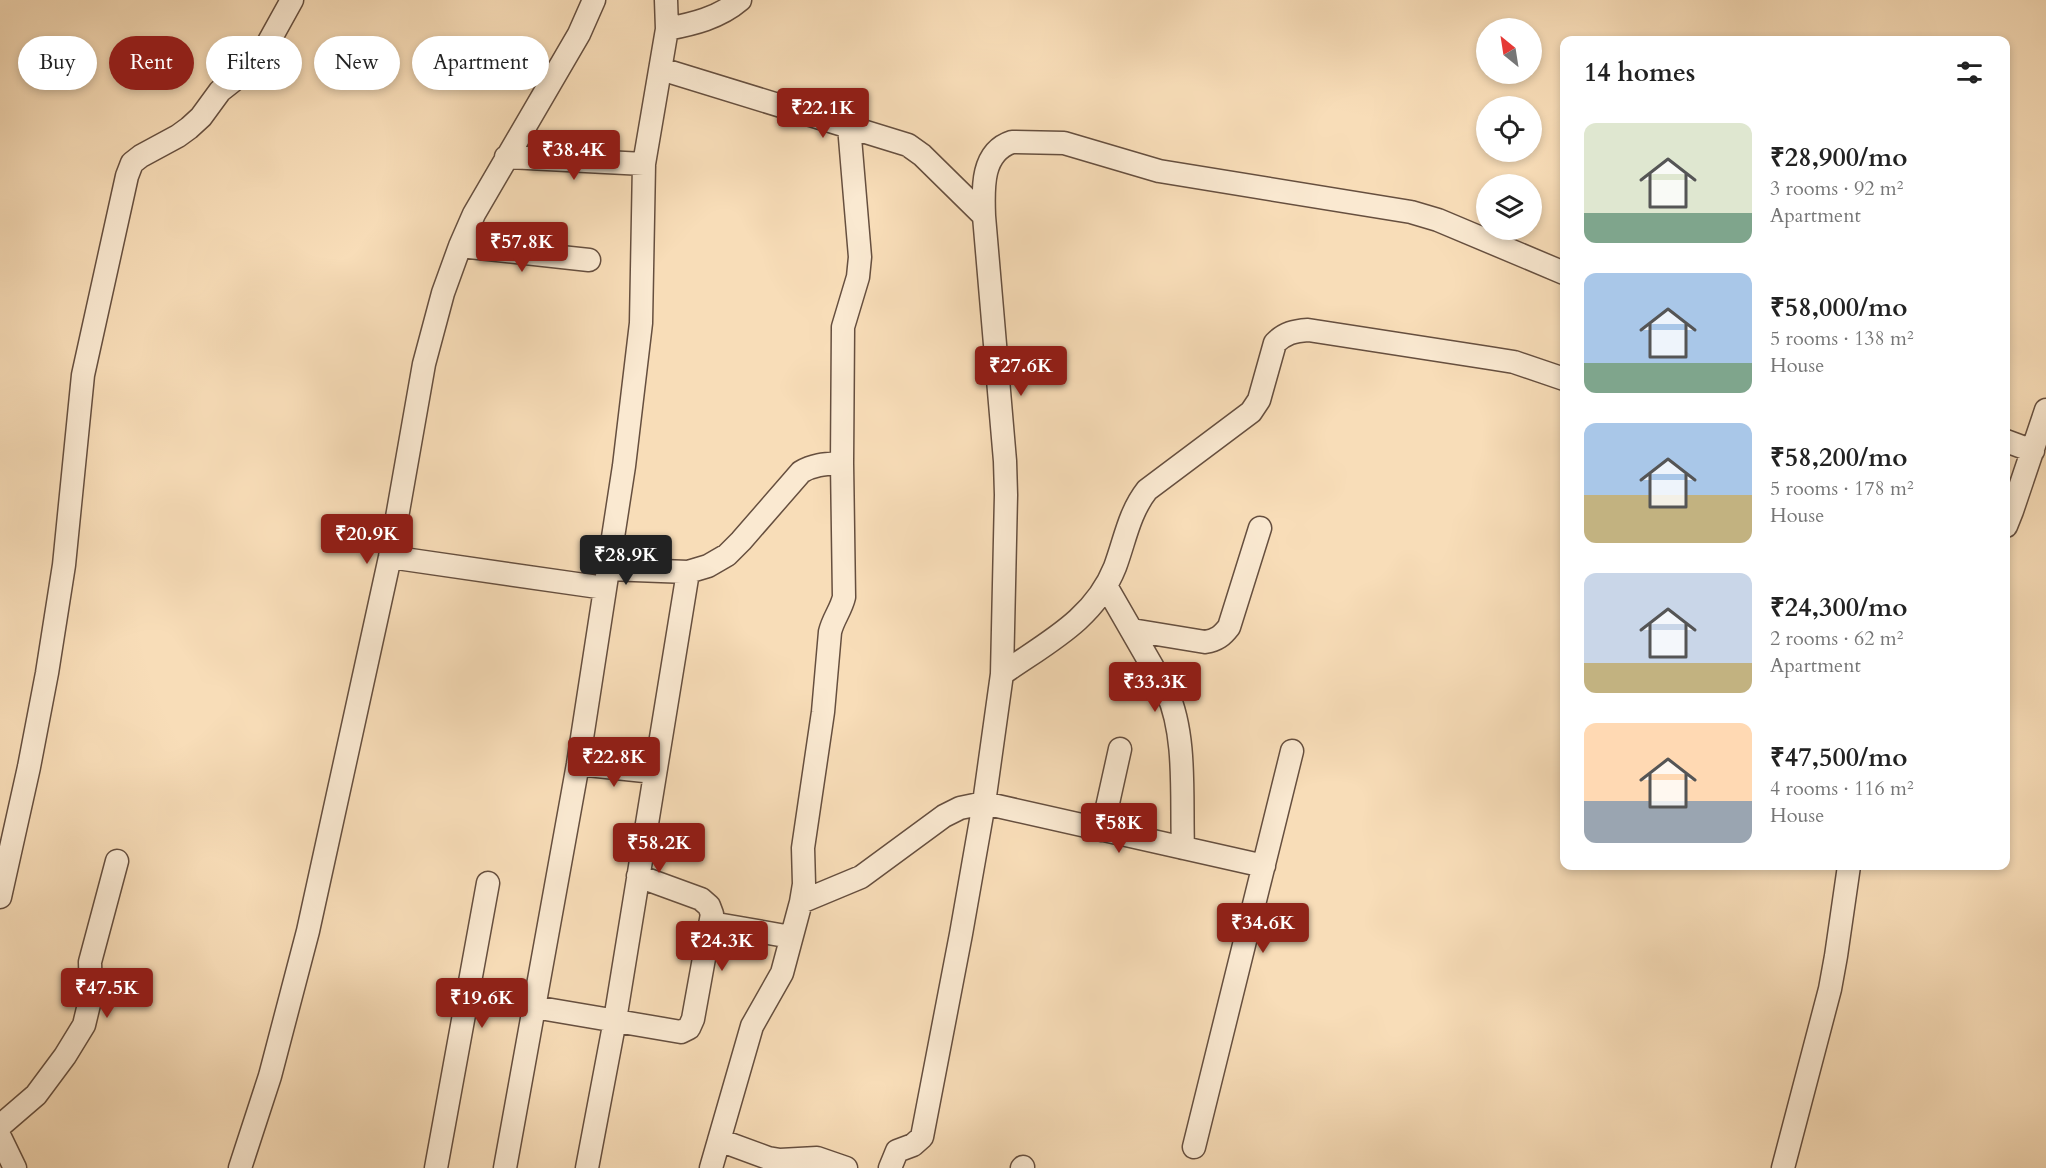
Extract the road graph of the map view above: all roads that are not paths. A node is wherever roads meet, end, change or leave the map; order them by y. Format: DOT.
graph roads {
  1 [pos="292,0"];
  2 [pos="594,0"];
  3 [pos="666,0"];
  4 [pos="740,0"];
  5 [pos="667,29"];
  6 [pos="661,69"];
  7 [pos="849,126"];
  8 [pos="506,157"];
  9 [pos="644,164"];
  10 [pos="984,216"];
  11 [pos="460,246"];
  12 [pos="589,260"];
  13 [pos="1560,271"];
  14 [pos="1560,378"];
  15 [pos="2045,416"];
  16 [pos="2010,442"];
  17 [pos="2033,451"];
  18 [pos="842,463"];
  19 [pos="2010,515"];
  20 [pos="1260,528"];
  21 [pos="390,558"];
  22 [pos="687,572"];
  23 [pos="607,579"];
  24 [pos="1106,586"];
  25 [pos="1132,630"];
  26 [pos="1002,674"];
  27 [pos="1120,749"];
  28 [pos="1292,751"];
  29 [pos="578,764"];
  30 [pos="654,772"];
  31 [pos="984,803"];
  32 [pos="1101,830"];
  33 [pos="1183,848"];
  34 [pos="117,861"];
  35 [pos="1264,866"];
  36 [pos="1848,870"];
  37 [pos="638,876"];
  38 [pos="488,883"];
  39 [pos="0,897"];
  40 [pos="801,902"];
  41 [pos="711,923"];
  42 [pos="791,937"];
  43 [pos="534,1007"];
  44 [pos="615,1020"];
  45 [pos="0,1126"];
  46 [pos="0,1137"];
  47 [pos="719,1140"];
  48 [pos="1194,1147"];
  49 [pos="779,1164"];
  50 [pos="15,1168"];
  51 [pos="240,1168"];
  52 [pos="436,1168"];
  53 [pos="505,1168"];
  54 [pos="587,1168"];
  55 [pos="711,1168"];
  56 [pos="846,1168"];
  57 [pos="890,1168"];
  58 [pos="1783,1168"];
  1 -- 39 [label="street"];
  2 -- 8 [label="street"];
  3 -- 5 [label="street"];
  4 -- 5 [label="street"];
  5 -- 6 [label="street"];
  6 -- 7 [label="street"];
  6 -- 9 [label="street"];
  7 -- 10 [label="street"];
  7 -- 18 [label="street"];
  8 -- 9 [label="street"];
  8 -- 11 [label="street"];
  9 -- 23 [label="street"];
  10 -- 13 [label="street"];
  10 -- 26 [label="street"];
  11 -- 12 [label="street"];
  11 -- 21 [label="street"];
  14 -- 24 [label="street"];
  15 -- 17 [label="street"];
  16 -- 17 [label="street"];
  17 -- 19 [label="street"];
  18 -- 22 [label="street"];
  18 -- 40 [label="street"];
  20 -- 25 [label="street"];
  21 -- 23 [label="street"];
  21 -- 51 [label="street"];
  22 -- 23 [label="street"];
  22 -- 30 [label="street"];
  23 -- 29 [label="street"];
  24 -- 25 [label="street"];
  24 -- 26 [label="street"];
  25 -- 33 [label="street"];
  26 -- 31 [label="street"];
  27 -- 32 [label="street"];
  28 -- 35 [label="street"];
  29 -- 30 [label="street"];
  29 -- 43 [label="street"];
  30 -- 37 [label="street"];
  31 -- 32 [label="street"];
  31 -- 40 [label="street"];
  31 -- 57 [label="street"];
  32 -- 33 [label="street"];
  33 -- 35 [label="street"];
  34 -- 45 [label="street"];
  35 -- 48 [label="street"];
  36 -- 58 [label="street"];
  37 -- 41 [label="street"];
  37 -- 44 [label="street"];
  38 -- 52 [label="street"];
  40 -- 42 [label="street"];
  41 -- 42 [label="street"];
  41 -- 44 [label="street"];
  42 -- 47 [label="street"];
  43 -- 44 [label="street"];
  43 -- 53 [label="street"];
  44 -- 54 [label="street"];
  46 -- 50 [label="street"];
  47 -- 49 [label="street"];
  47 -- 55 [label="street"];
  49 -- 56 [label="street"];
}
